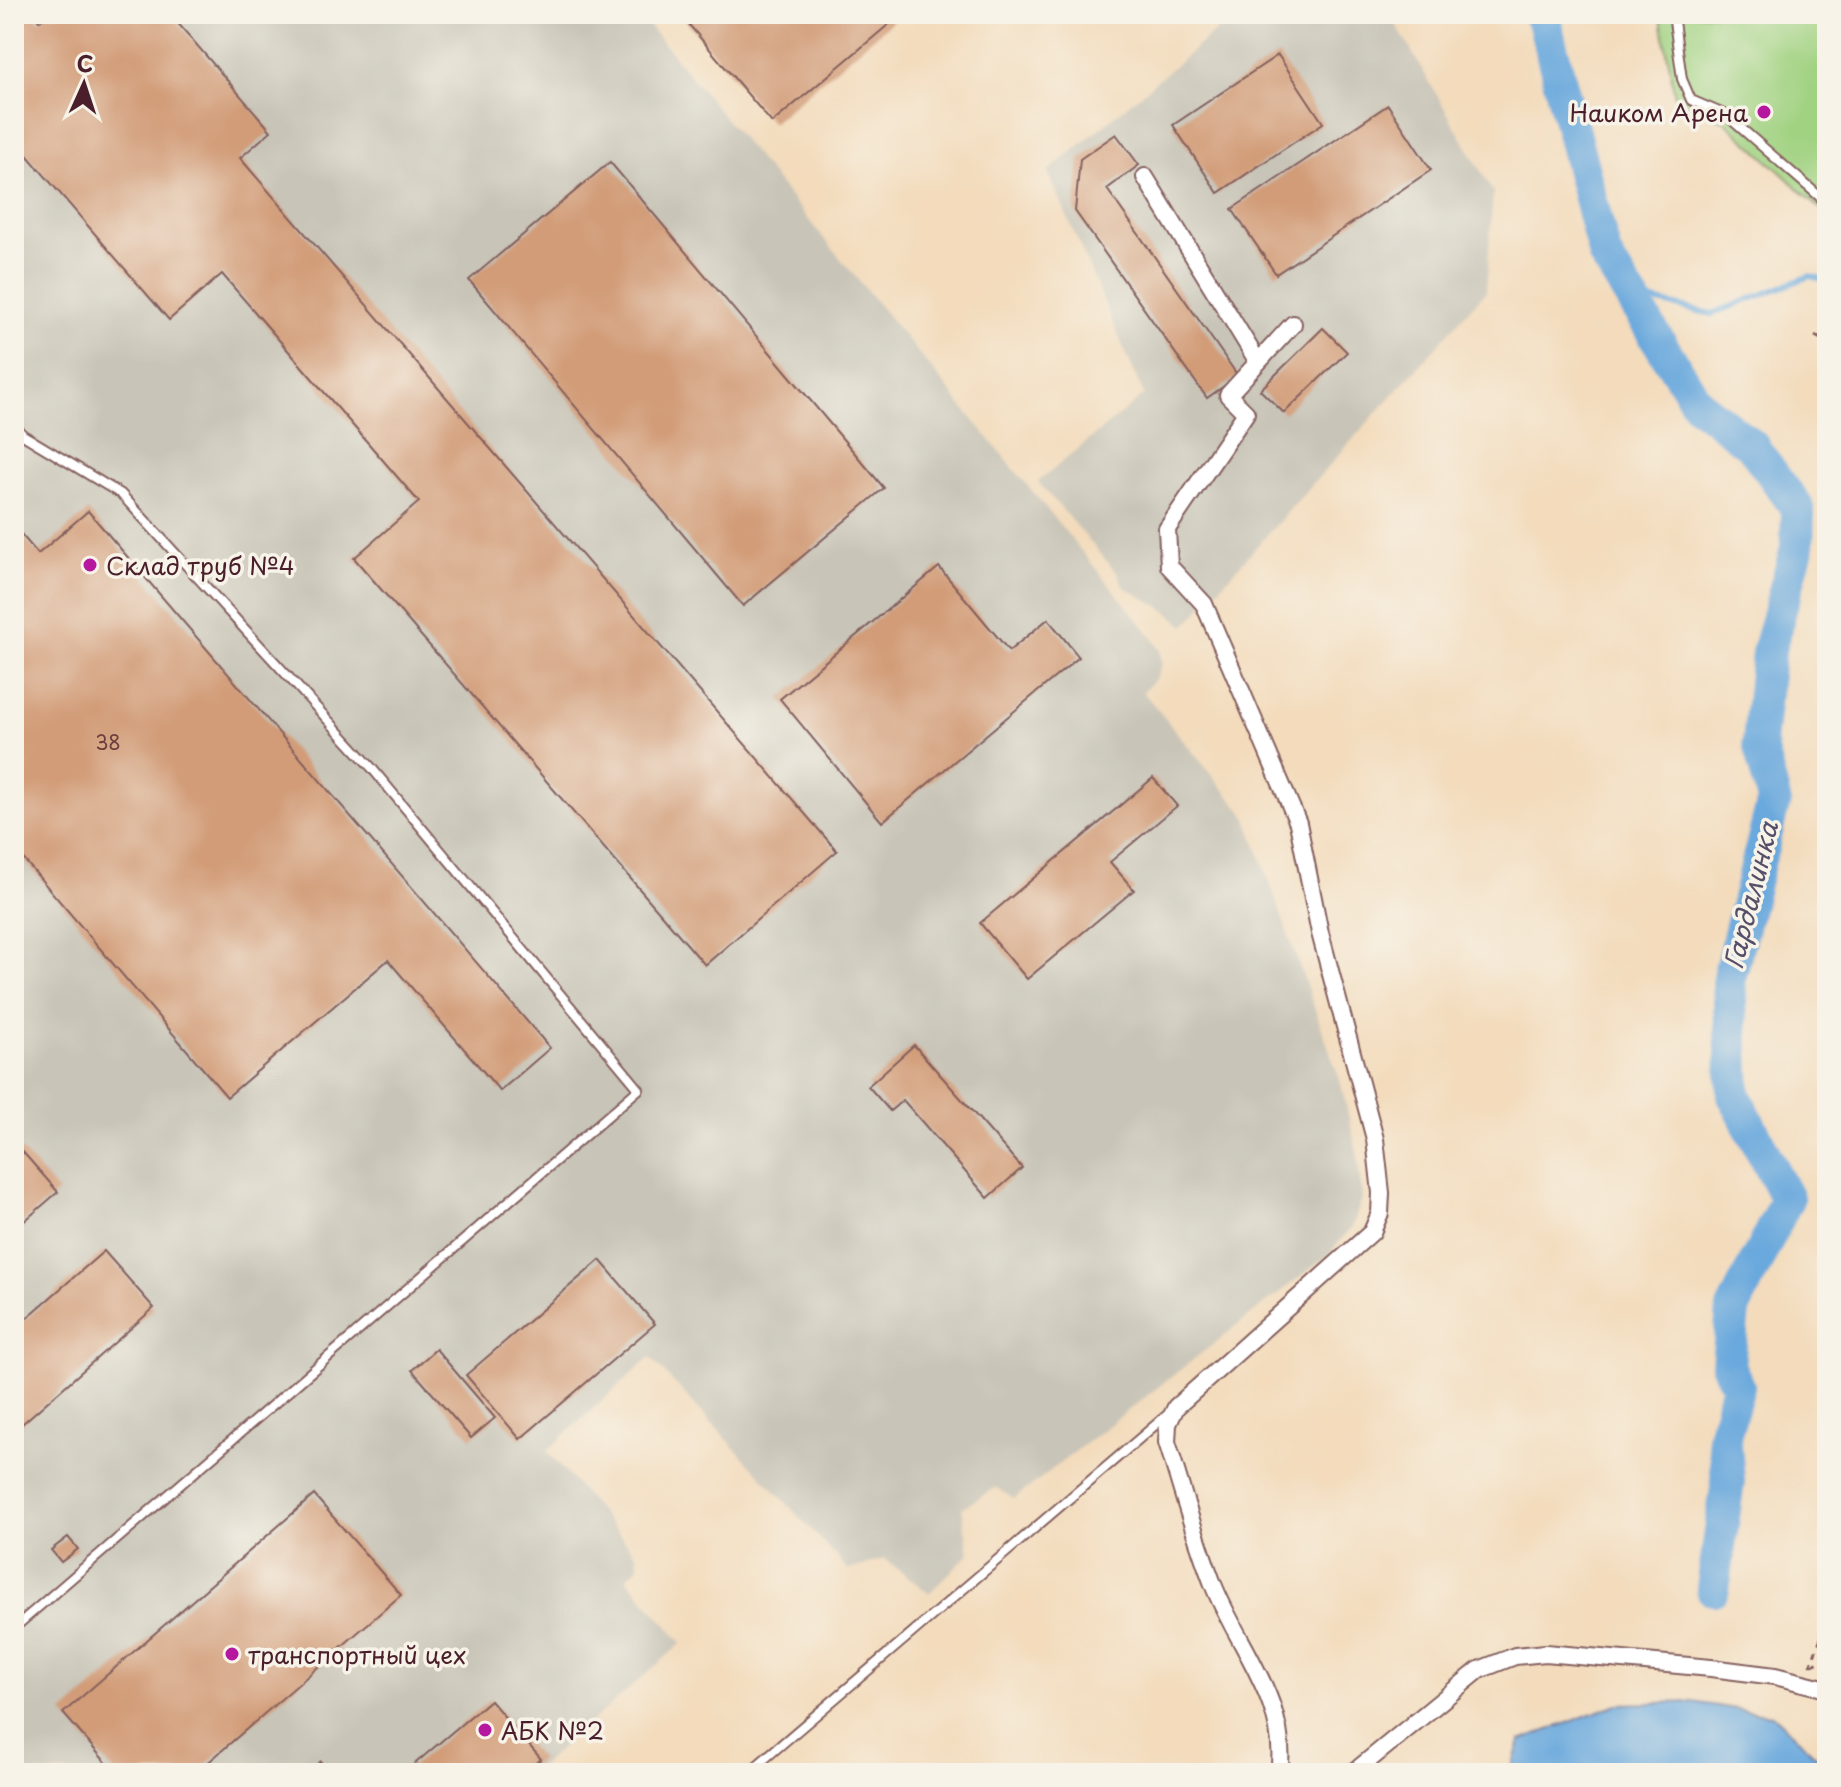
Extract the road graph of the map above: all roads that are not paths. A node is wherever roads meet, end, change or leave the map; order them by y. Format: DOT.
graph roads {
  1 [pos="1673,14"];
  2 [pos="1145,177"];
  3 [pos="1827,203"];
  4 [pos="1293,324"];
  5 [pos="1258,362"];
  6 [pos="14,425"];
  7 [pos="1176,1407"];
  8 [pos="14,1628"];
  9 [pos="1827,1689"];
  10 [pos="748,1773"];
  11 [pos="1279,1773"];
  12 [pos="1353,1773"];
  1 -- 3 [label="lane"];
  2 -- 5 [label="street"];
  4 -- 5 [label="street"];
  5 -- 7 [label="street"];
  6 -- 8 [label="lane"];
  7 -- 10 [label="lane"];
  7 -- 11 [label="street"];
  9 -- 12 [label="street"];
}
